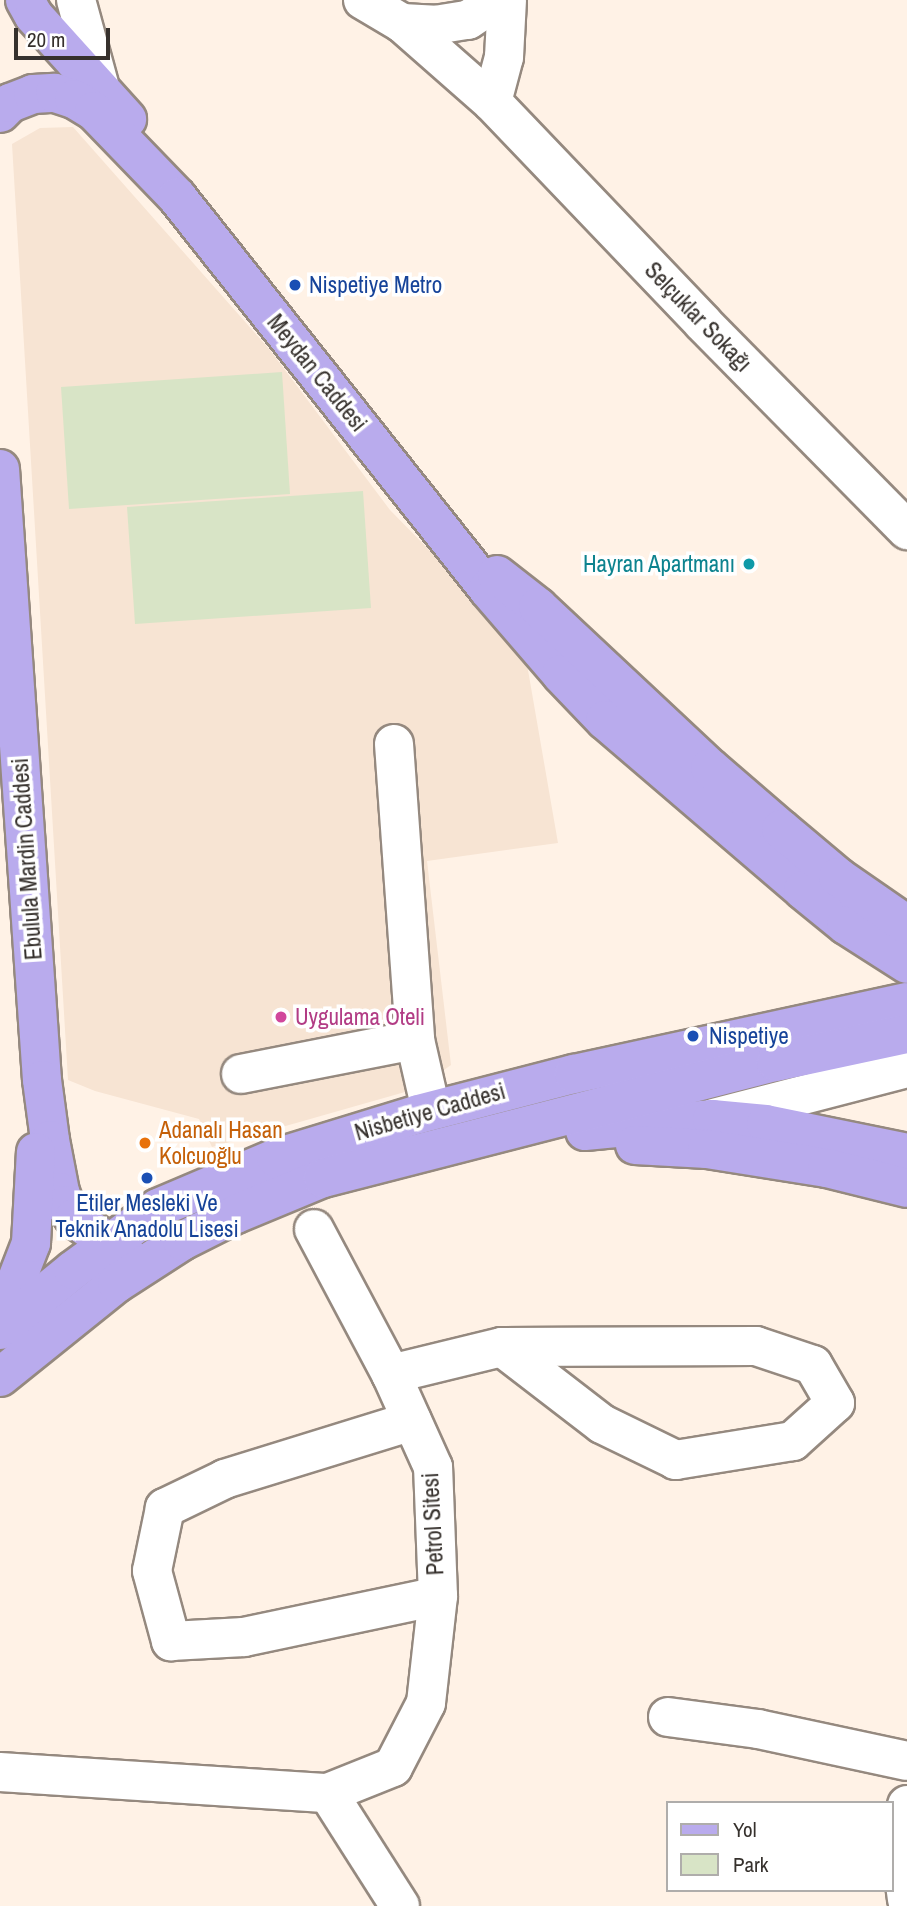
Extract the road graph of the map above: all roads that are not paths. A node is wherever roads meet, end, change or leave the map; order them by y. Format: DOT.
graph roads {
  1 [pos="25,0"];
  2 [pos="76,0"];
  3 [pos="363,0"];
  4 [pos="498,0"];
  5 [pos="508,0"];
  6 [pos="402,23"];
  7 [pos="99,85"];
  8 [pos="492,102"];
  9 [pos="0,113"];
  10 [pos="177,197"];
  11 [pos="0,470"];
  12 [pos="907,530"];
  13 [pos="457,549"];
  14 [pos="394,744"];
  15 [pos="907,925"];
  16 [pos="907,964"];
  17 [pos="907,1002"];
  18 [pos="907,1034"];
  19 [pos="415,1040"];
  20 [pos="907,1068"];
  21 [pos="242,1074"];
  22 [pos="42,1080"];
  23 [pos="431,1110"];
  24 [pos="712,1119"];
  25 [pos="444,1148"];
  26 [pos="907,1153"];
  27 [pos="907,1188"];
  28 [pos="314,1229"];
  29 [pos="106,1244"];
  30 [pos="141,1266"];
  31 [pos="0,1323"];
  32 [pos="0,1330"];
  33 [pos="502,1347"];
  34 [pos="391,1374"];
  35 [pos="0,1377"];
  36 [pos="412,1421"];
  37 [pos="438,1596"];
  38 [pos="668,1717"];
  39 [pos="907,1761"];
  40 [pos="0,1772"];
  41 [pos="328,1793"];
  42 [pos="907,1805"];
  43 [pos="907,1899"];
  44 [pos="401,1906"];
  1 -- 7 [label="main road"];
  2 -- 7 [label="street"];
  3 -- 6 [label="street, Selçuklar Sokağı"];
  4 -- 6 [label="street"];
  5 -- 8 [label="street"];
  6 -- 8 [label="street, Selçuklar Sokağı"];
  7 -- 10 [label="main road"];
  8 -- 12 [label="street, Selçuklar Sokağı"];
  9 -- 10 [label="main road"];
  10 -- 13 [label="main road, Meydan Caddesi"];
  11 -- 22 [label="main road, Ebulula Mardin Caddesi"];
  13 -- 15 [label="main road"];
  13 -- 16 [label="main road, Meydan Caddesi"];
  14 -- 19 [label="street"];
  17 -- 23 [label="main road, Nisbetiye Caddesi"];
  18 -- 25 [label="main road, Nisbetiye Caddesi"];
  19 -- 21 [label="street"];
  19 -- 23 [label="street"];
  20 -- 24 [label="street"];
  22 -- 29 [label="main road"];
  22 -- 31 [label="main road"];
  23 -- 29 [label="main road, Nisbetiye Caddesi"];
  24 -- 25 [label="main road"];
  24 -- 26 [label="main road"];
  25 -- 27 [label="main road"];
  25 -- 30 [label="main road, Nisbetiye Caddesi"];
  28 -- 34 [label="street, Petrol Sitesi"];
  29 -- 30 [label="main road"];
  29 -- 32 [label="main road, Nisbetiye Caddesi"];
  30 -- 35 [label="main road, Nisbetiye Caddesi"];
  33 -- 33 [label="street"];
  33 -- 34 [label="street"];
  34 -- 36 [label="street, Petrol Sitesi"];
  36 -- 37 [label="street, Petrol Sitesi"];
  36 -- 37 [label="street"];
  37 -- 41 [label="street, Petrol Sitesi"];
  38 -- 39 [label="street"];
  40 -- 41 [label="street, Petrol Sitesi"];
  41 -- 44 [label="street"];
  42 -- 43 [label="street"];
}
